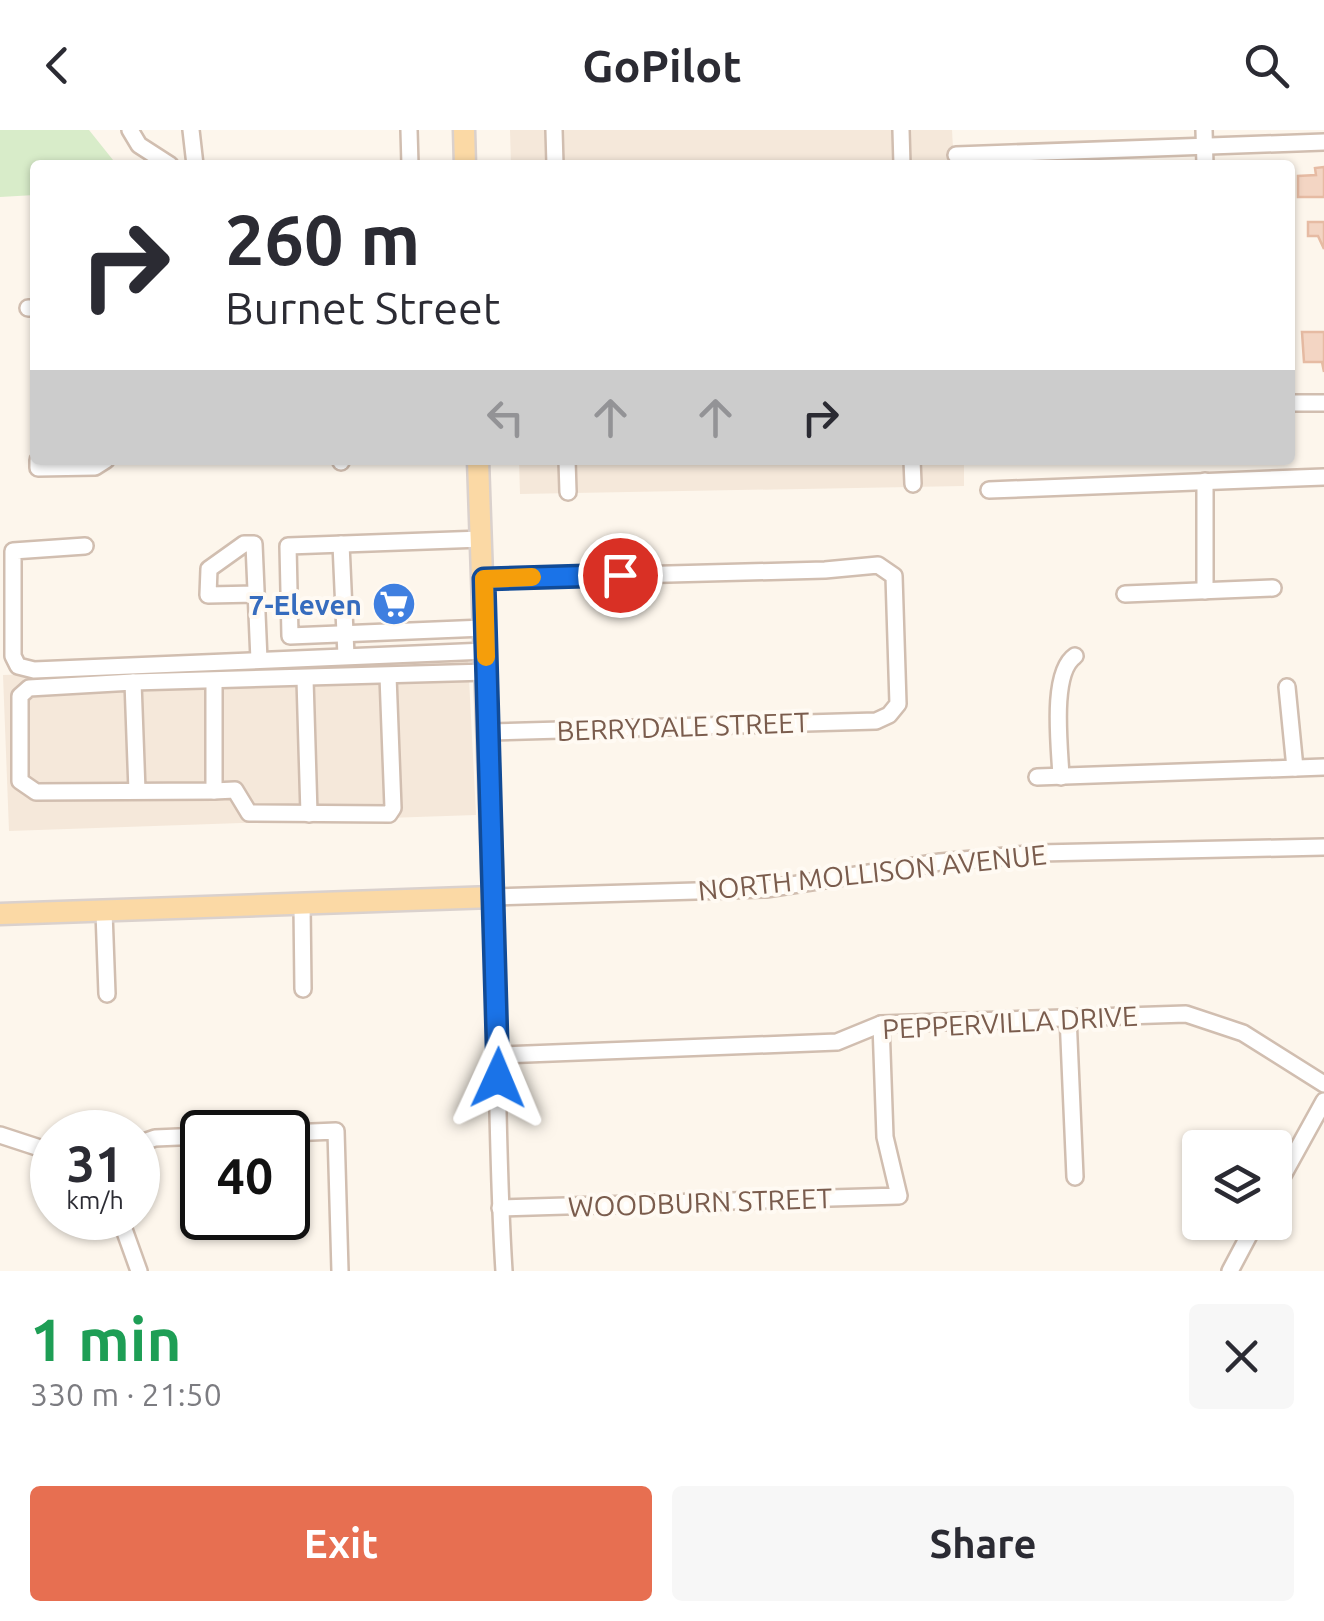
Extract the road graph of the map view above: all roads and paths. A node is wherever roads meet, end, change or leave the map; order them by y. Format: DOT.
graph roads {
  1 [pos="130,130"];
  2 [pos="191,130"];
  3 [pos="409,130"];
  4 [pos="464,130"];
  5 [pos="554,130"];
  6 [pos="901,130"];
  7 [pos="1204,138"];
  8 [pos="1324,142"];
  9 [pos="956,154"];
  10 [pos="1028,158"];
  11 [pos="162,160"];
  12 [pos="194,160"];
  13 [pos="410,160"];
  14 [pos="465,160"];
  15 [pos="555,160"];
  16 [pos="902,160"];
  17 [pos="1295,402"];
  18 [pos="1324,403"];
  19 [pos="38,465"];
  20 [pos="98,465"];
  21 [pos="478,465"];
  22 [pos="566,465"];
  23 [pos="912,465"];
  24 [pos="1324,477"];
  25 [pos="1205,482"];
  26 [pos="913,484"];
  27 [pos="989,490"];
  28 [pos="568,492"];
  29 [pos="482,539"];
  30 [pos="342,544"];
  31 [pos="86,546"];
  32 [pos="484,579"];
  33 [pos="1274,588"];
  34 [pos="1205,592"];
  35 [pos="256,594"];
  36 [pos="1125,594"];
  37 [pos="484,628"];
  38 [pos="345,633"];
  39 [pos="346,656"];
  40 [pos="1074,656"];
  41 [pos="259,660"];
  42 [pos="487,661"];
  43 [pos="388,676"];
  44 [pos="305,679"];
  45 [pos="133,682"];
  46 [pos="214,682"];
  47 [pos="1287,688"];
  48 [pos="490,732"];
  49 [pos="1324,767"];
  50 [pos="1295,768"];
  51 [pos="1060,776"];
  52 [pos="1037,777"];
  53 [pos="137,791"];
  54 [pos="214,791"];
  55 [pos="309,814"];
  56 [pos="1324,847"];
  57 [pos="494,896"];
  58 [pos="302,905"];
  59 [pos="104,912"];
  60 [pos="0,914"];
  61 [pos="303,989"];
  62 [pos="107,994"];
  63 [pos="1068,1016"];
  64 [pos="881,1024"];
  65 [pos="500,1055"];
  66 [pos="1324,1084"];
  67 [pos="1324,1101"];
  68 [pos="310,1132"];
  69 [pos="0,1135"];
  70 [pos="30,1145"];
  71 [pos="1292,1159"];
  72 [pos="1075,1177"];
  73 [pos="500,1208"];
  74 [pos="128,1240"];
  75 [pos="1246,1240"];
  76 [pos="139,1271"];
  77 [pos="340,1271"];
  78 [pos="504,1271"];
  79 [pos="1230,1271"];
  1 -- 11 [label="street"];
  2 -- 12 [label="street"];
  3 -- 13 [label="street"];
  4 -- 14 [label="main road"];
  5 -- 15 [label="street"];
  6 -- 16 [label="street"];
  7 -- 8 [label="street"];
  7 -- 10 [label="street"];
  9 -- 10 [label="street"];
  17 -- 18 [label="street"];
  19 -- 20 [label="street"];
  21 -- 29 [label="main road"];
  22 -- 28 [label="street"];
  23 -- 26 [label="street"];
  24 -- 25 [label="street"];
  25 -- 27 [label="street"];
  25 -- 34 [label="street"];
  29 -- 30 [label="street"];
  29 -- 32 [label="main road"];
  30 -- 38 [label="street"];
  30 -- 38 [label="street"];
  31 -- 41 [label="street"];
  32 -- 37 [label="main road"];
  32 -- 48 [label="street, BERRYDALE STREET"];
  33 -- 34 [label="street"];
  34 -- 36 [label="street"];
  35 -- 41 [label="street"];
  37 -- 38 [label="street"];
  37 -- 42 [label="main road"];
  38 -- 39 [label="street"];
  39 -- 41 [label="street"];
  39 -- 42 [label="street"];
  40 -- 51 [label="street"];
  42 -- 43 [label="street"];
  42 -- 48 [label="main road"];
  43 -- 44 [label="street"];
  43 -- 55 [label="street"];
  44 -- 46 [label="street"];
  44 -- 55 [label="street"];
  45 -- 46 [label="street"];
  45 -- 53 [label="street"];
  45 -- 53 [label="street"];
  46 -- 54 [label="street"];
  47 -- 50 [label="street"];
  48 -- 57 [label="main road"];
  49 -- 50 [label="street"];
  50 -- 51 [label="street"];
  51 -- 52 [label="street"];
  53 -- 54 [label="street"];
  54 -- 55 [label="street"];
  56 -- 57 [label="street, NORTH MOLLISON AVENUE"];
  57 -- 58 [label="main road, NORTH MOLLISON AVENUE"];
  57 -- 65 [label="street"];
  58 -- 59 [label="main road, NORTH MOLLISON AVENUE"];
  58 -- 61 [label="street"];
  59 -- 60 [label="main road, NORTH MOLLISON AVENUE"];
  59 -- 62 [label="street"];
  63 -- 64 [label="street, PEPPERVILLA DRIVE"];
  63 -- 66 [label="street, PEPPERVILLA DRIVE"];
  63 -- 72 [label="street"];
  64 -- 65 [label="street, PEPPERVILLA DRIVE"];
  64 -- 73 [label="street, WOODBURN STREET"];
  65 -- 73 [label="street"];
  67 -- 71 [label="street"];
  68 -- 77 [label="street"];
  69 -- 70 [label="street"];
  73 -- 78 [label="street"];
  74 -- 76 [label="street"];
  75 -- 79 [label="street"];
}
